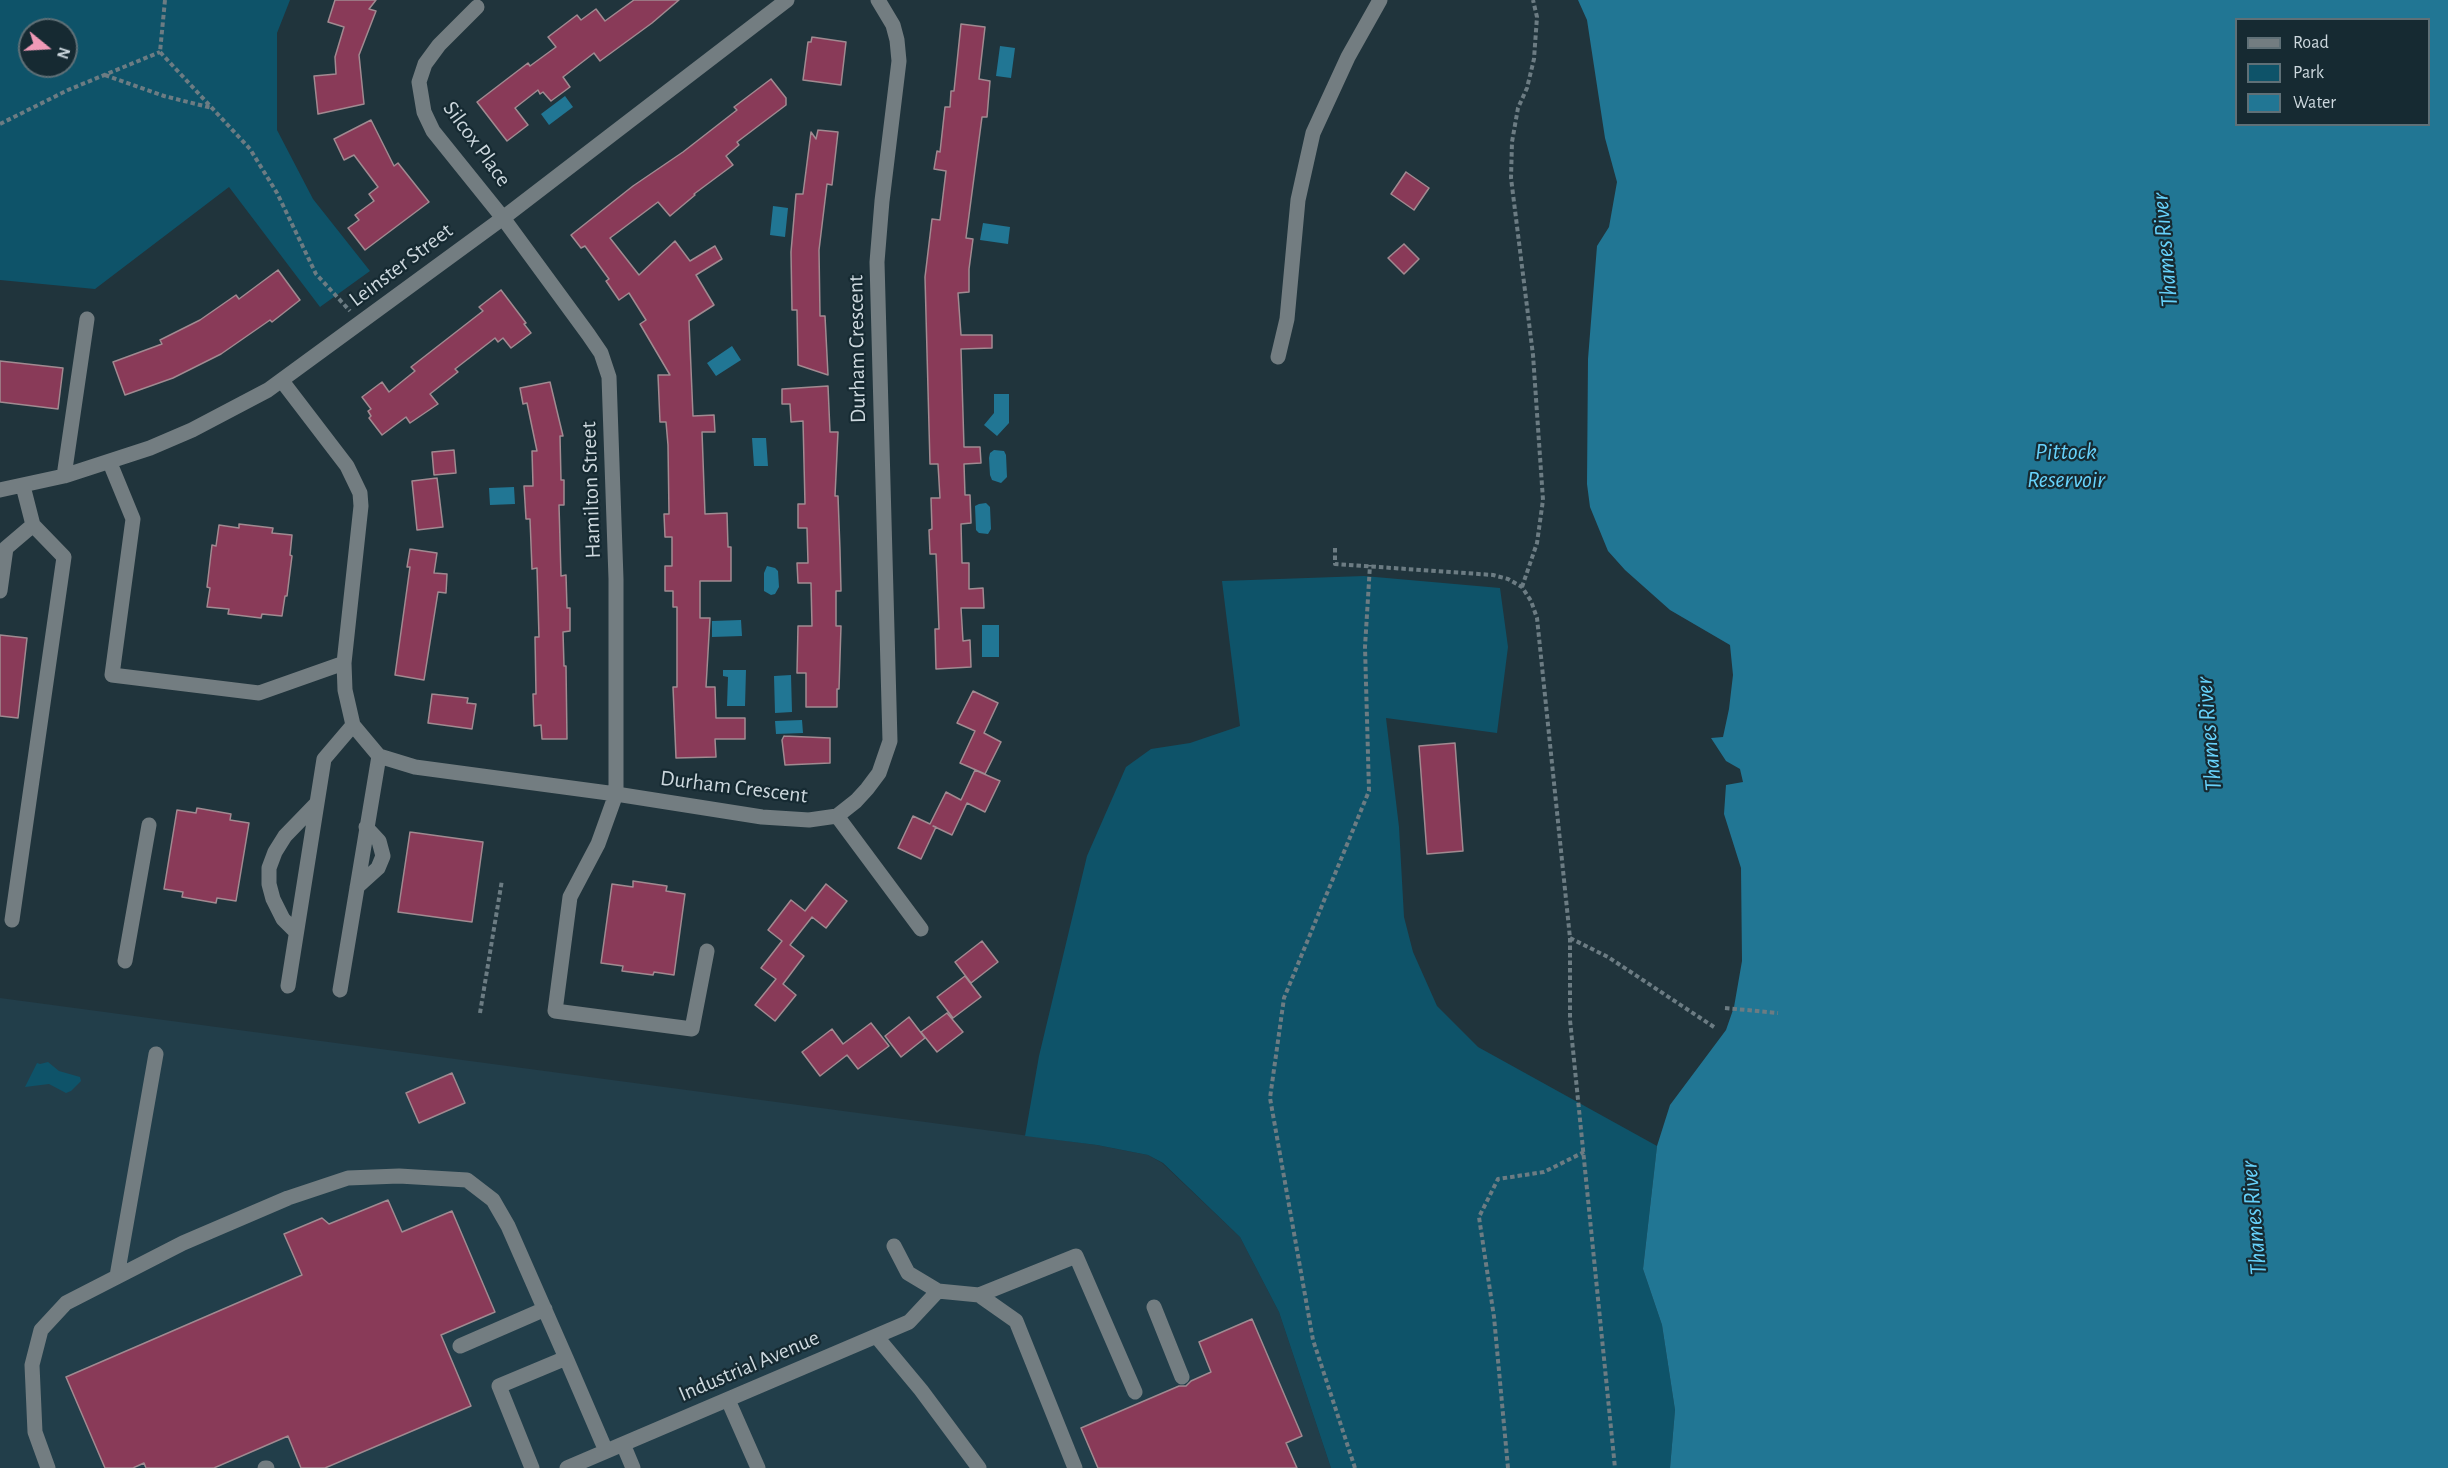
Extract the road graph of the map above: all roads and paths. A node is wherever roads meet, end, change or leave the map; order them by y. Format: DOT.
graph roads {
  1 [pos="165,0"];
  2 [pos="787,0"];
  3 [pos="878,0"];
  4 [pos="1380,0"];
  5 [pos="1533,0"];
  6 [pos="477,7"];
  7 [pos="160,52"];
  8 [pos="104,75"];
  9 [pos="213,108"];
  10 [pos="0,124"];
  11 [pos="503,218"];
  12 [pos="87,319"];
  13 [pos="361,323"];
  14 [pos="1278,357"];
  15 [pos="282,381"];
  16 [pos="110,463"];
  17 [pos="64,476"];
  18 [pos="23,486"];
  19 [pos="0,490"];
  20 [pos="33,525"];
  21 [pos="1335,548"];
  22 [pos="1370,565"];
  23 [pos="1522,587"];
  24 [pos="0,591"];
  25 [pos="344,663"];
  26 [pos="353,725"];
  27 [pos="378,756"];
  28 [pos="616,794"];
  29 [pos="317,803"];
  30 [pos="837,816"];
  31 [pos="149,825"];
  32 [pos="366,827"];
  33 [pos="502,880"];
  34 [pos="357,887"];
  35 [pos="12,920"];
  36 [pos="921,929"];
  37 [pos="296,932"];
  38 [pos="1570,938"];
  39 [pos="707,951"];
  40 [pos="125,961"];
  41 [pos="288,986"];
  42 [pos="340,990"];
  43 [pos="1725,1008"];
  44 [pos="480,1013"];
  45 [pos="1778,1013"];
  46 [pos="1714,1027"];
  47 [pos="156,1054"];
  48 [pos="1584,1152"];
  49 [pos="894,1246"];
  50 [pos="117,1276"];
  51 [pos="938,1291"];
  52 [pos="979,1295"];
  53 [pos="1154,1306"];
  54 [pos="545,1309"];
  55 [pos="876,1336"];
  56 [pos="460,1346"];
  57 [pos="566,1358"];
  58 [pos="1182,1377"];
  59 [pos="1135,1392"];
  60 [pos="728,1400"];
  61 [pos="623,1444"];
  62 [pos="606,1451"];
  63 [pos="48,1468"];
  64 [pos="532,1468"];
  65 [pos="567,1468"];
  66 [pos="633,1468"];
  67 [pos="758,1468"];
  68 [pos="979,1468"];
  69 [pos="1075,1468"];
  70 [pos="1355,1468"];
  71 [pos="1508,1468"];
  72 [pos="1615,1468"];
  1 -- 7 [label="path"];
  2 -- 11 [label="street, Leinster Street"];
  3 -- 30 [label="street, Durham Crescent"];
  4 -- 14 [label="street"];
  5 -- 23 [label="path"];
  6 -- 11 [label="street, Silcox Place"];
  7 -- 8 [label="path"];
  7 -- 9 [label="path"];
  8 -- 9 [label="path"];
  8 -- 10 [label="path"];
  9 -- 13 [label="path"];
  11 -- 13 [label="street, Leinster Street"];
  11 -- 28 [label="street, Hamilton Street"];
  12 -- 17 [label="street"];
  13 -- 15 [label="street, Leinster Street"];
  15 -- 16 [label="street, Leinster Street"];
  15 -- 25 [label="street"];
  16 -- 17 [label="street, Leinster Street"];
  16 -- 25 [label="street"];
  17 -- 18 [label="street, Leinster Street"];
  18 -- 19 [label="street, Leinster Street"];
  18 -- 20 [label="street"];
  20 -- 24 [label="street"];
  20 -- 35 [label="street"];
  21 -- 22 [label="path"];
  22 -- 23 [label="path"];
  22 -- 70 [label="path"];
  23 -- 38 [label="path"];
  25 -- 26 [label="street"];
  26 -- 27 [label="street"];
  26 -- 29 [label="street"];
  27 -- 28 [label="street, Durham Crescent"];
  27 -- 32 [label="street"];
  28 -- 30 [label="street, Durham Crescent"];
  28 -- 39 [label="street, Hamilton Street"];
  29 -- 37 [label="street"];
  29 -- 37 [label="street"];
  30 -- 36 [label="street"];
  31 -- 40 [label="street"];
  32 -- 34 [label="street"];
  32 -- 34 [label="street"];
  33 -- 44 [label="path"];
  34 -- 42 [label="street"];
  37 -- 41 [label="street"];
  38 -- 46 [label="path"];
  38 -- 48 [label="path"];
  43 -- 45 [label="path"];
  47 -- 50 [label="street"];
  48 -- 71 [label="path"];
  48 -- 72 [label="path"];
  49 -- 51 [label="street"];
  50 -- 54 [label="street"];
  50 -- 63 [label="street"];
  51 -- 52 [label="street"];
  51 -- 55 [label="street, Industrial Avenue"];
  52 -- 59 [label="street"];
  52 -- 69 [label="street"];
  53 -- 58 [label="street"];
  54 -- 56 [label="street"];
  54 -- 57 [label="street"];
  55 -- 60 [label="street, Industrial Avenue"];
  55 -- 68 [label="street"];
  57 -- 62 [label="street"];
  57 -- 64 [label="street"];
  60 -- 61 [label="street, Industrial Avenue"];
  60 -- 67 [label="street"];
  61 -- 62 [label="street, Industrial Avenue"];
  61 -- 66 [label="street"];
  62 -- 65 [label="street, Industrial Avenue"];
}
